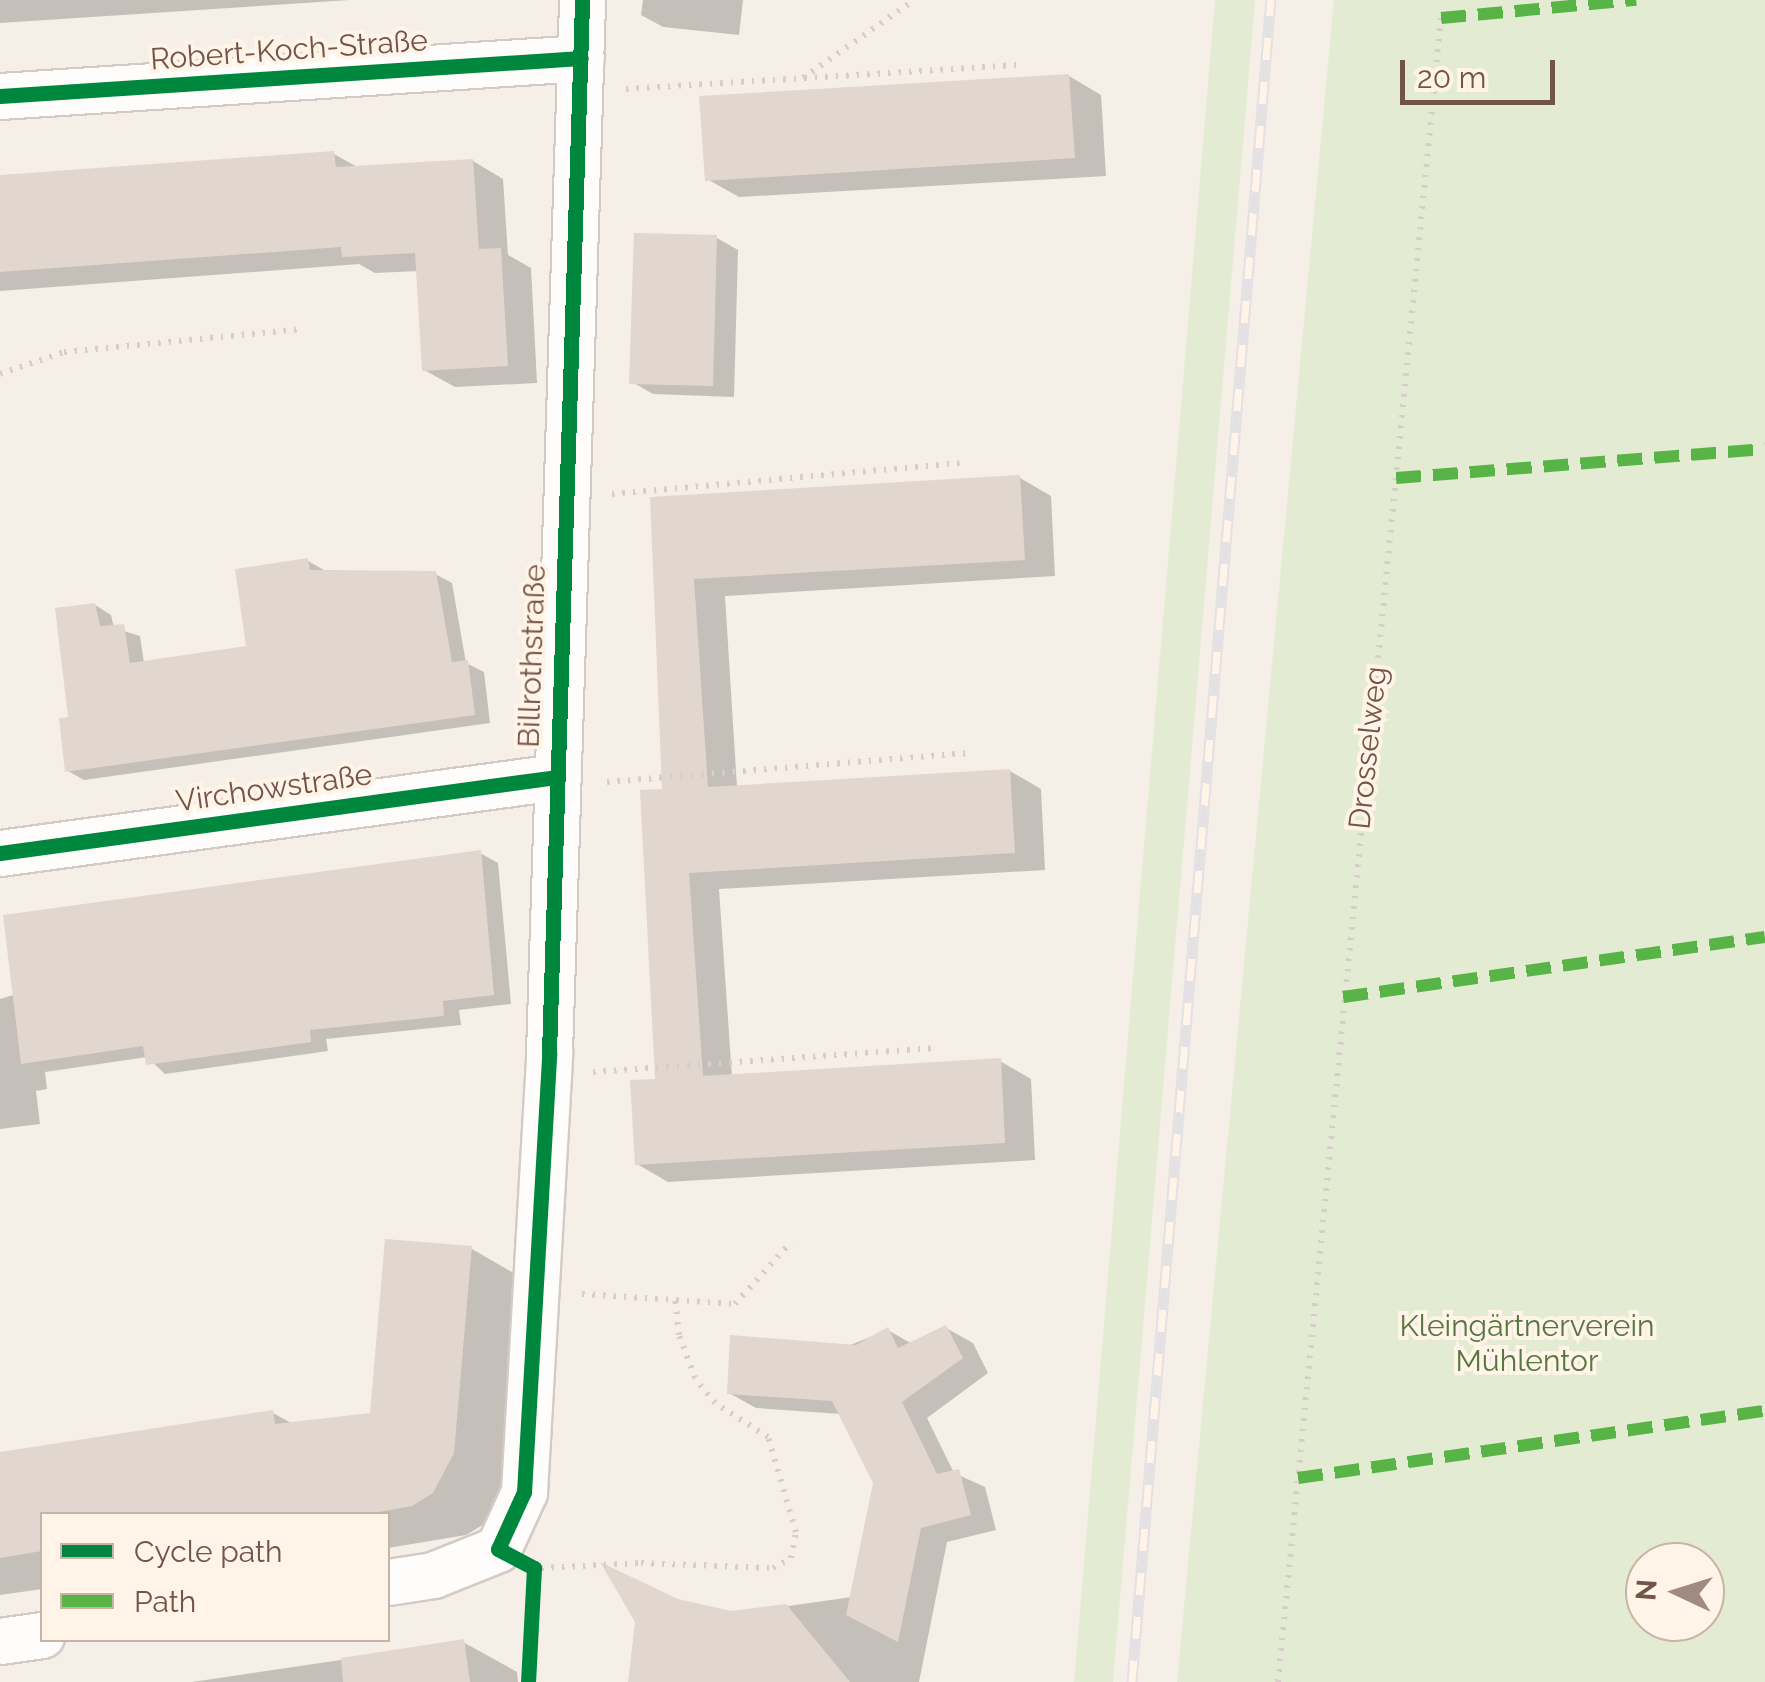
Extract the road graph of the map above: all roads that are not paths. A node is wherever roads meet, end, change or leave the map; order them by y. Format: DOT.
graph roads {
  1 [pos="582,0"];
  2 [pos="579,75"];
  3 [pos="0,96"];
  4 [pos="556,782"];
  5 [pos="0,853"];
  6 [pos="390,1582"];
  7 [pos="40,1635"];
  8 [pos="0,1641"];
  1 -- 2 [label="street, Billrothstraße"];
  2 -- 3 [label="street, Robert-Koch-Straße"];
  2 -- 4 [label="street, Billrothstraße"];
  4 -- 5 [label="street, Virchowstraße"];
  4 -- 6 [label="street, Billrothstraße"];
  7 -- 8 [label="street"];
}
